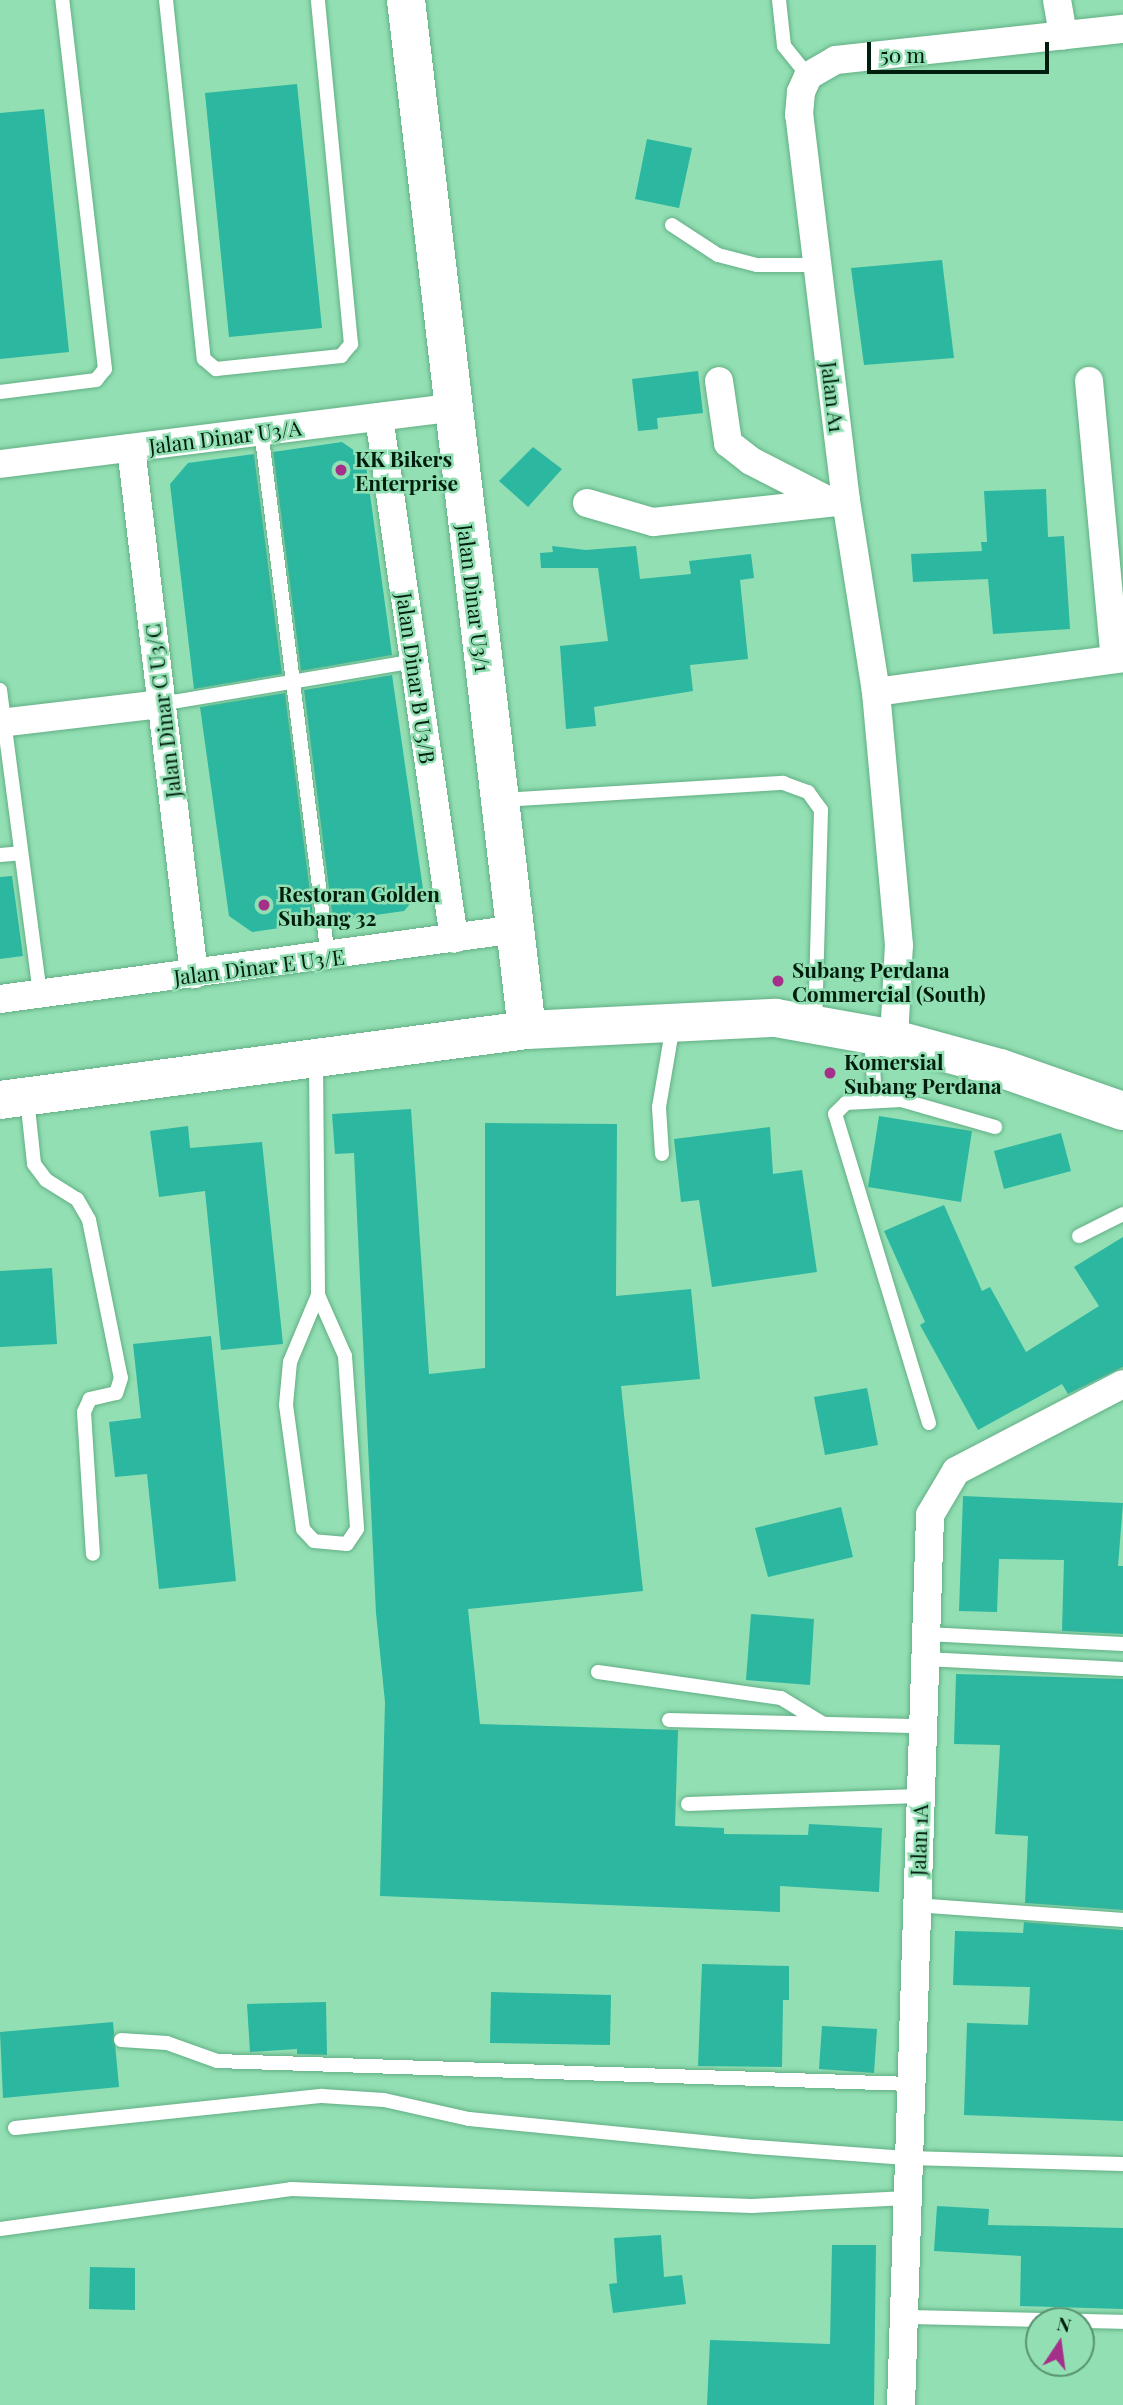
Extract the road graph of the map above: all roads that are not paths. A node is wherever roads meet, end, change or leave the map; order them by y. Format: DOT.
graph roads {
  1 [pos="62,0"];
  2 [pos="166,0"];
  3 [pos="318,0"];
  4 [pos="406,0"];
  5 [pos="779,0"];
  6 [pos="1057,0"];
  7 [pos="1123,29"];
  8 [pos="1063,35"];
  9 [pos="808,76"];
  10 [pos="672,225"];
  11 [pos="817,265"];
  12 [pos="719,380"];
  13 [pos="1089,381"];
  14 [pos="0,392"];
  15 [pos="451,408"];
  16 [pos="379,417"];
  17 [pos="261,431"];
  18 [pos="131,447"];
  19 [pos="0,464"];
  20 [pos="839,502"];
  21 [pos="587,503"];
  22 [pos="1119,658"];
  23 [pos="416,661"];
  24 [pos="293,682"];
  25 [pos="0,690"];
  26 [pos="876,692"];
  27 [pos="161,704"];
  28 [pos="2,723"];
  29 [pos="500,800"];
  30 [pos="21,853"];
  31 [pos="0,855"];
  32 [pos="517,929"];
  33 [pos="454,939"];
  34 [pos="328,957"];
  35 [pos="194,974"];
  36 [pos="40,994"];
  37 [pos="0,999"];
  38 [pos="674,1020"];
  39 [pos="815,1025"];
  40 [pos="527,1030"];
  41 [pos="882,1037"];
  42 [pos="316,1058"];
  43 [pos="13,1098"];
  44 [pos="875,1098"];
  45 [pos="1123,1111"];
  46 [pos="995,1127"];
  47 [pos="662,1154"];
  48 [pos="1123,1214"];
  49 [pos="1079,1236"];
  50 [pos="318,1295"];
  51 [pos="1123,1384"];
  52 [pos="929,1423"];
  53 [pos="93,1554"];
  54 [pos="1123,1644"];
  55 [pos="925,1646"];
  56 [pos="1123,1669"];
  57 [pos="598,1672"];
  58 [pos="669,1720"];
  59 [pos="823,1723"];
  60 [pos="922,1726"];
  61 [pos="919,1796"];
  62 [pos="688,1804"];
  63 [pos="915,1905"];
  64 [pos="1123,1920"];
  65 [pos="121,2040"];
  66 [pos="909,2084"];
  67 [pos="15,2127"];
  68 [pos="907,2158"];
  69 [pos="1123,2164"];
  70 [pos="907,2198"];
  71 [pos="0,2229"];
  72 [pos="906,2317"];
  73 [pos="1123,2322"];
  74 [pos="901,2405"];
  1 -- 14 [label="lane"];
  2 -- 3 [label="lane"];
  4 -- 15 [label="street, Jalan Dinar U3/1"];
  5 -- 9 [label="lane"];
  6 -- 8 [label="street"];
  7 -- 8 [label="street"];
  8 -- 9 [label="street"];
  9 -- 11 [label="street, Jalan A1"];
  10 -- 11 [label="lane"];
  11 -- 20 [label="street, Jalan A1"];
  12 -- 20 [label="street"];
  13 -- 22 [label="street"];
  15 -- 16 [label="street, Jalan Dinar U3/A"];
  15 -- 29 [label="street, Jalan Dinar U3/1"];
  16 -- 17 [label="street, Jalan Dinar U3/A"];
  16 -- 23 [label="street, Jalan Dinar B U3/B"];
  17 -- 18 [label="street, Jalan Dinar U3/A"];
  17 -- 24 [label="lane"];
  18 -- 19 [label="street, Jalan Dinar U3/A"];
  18 -- 27 [label="street, Jalan Dinar C U3/C"];
  20 -- 21 [label="street"];
  20 -- 26 [label="street, Jalan A1"];
  22 -- 26 [label="street"];
  23 -- 24 [label="lane"];
  23 -- 33 [label="street, Jalan Dinar B U3/B"];
  24 -- 27 [label="lane"];
  24 -- 34 [label="lane"];
  25 -- 28 [label="lane"];
  26 -- 41 [label="street, Jalan A1"];
  27 -- 28 [label="street"];
  27 -- 35 [label="street, Jalan Dinar C U3/C"];
  28 -- 30 [label="lane"];
  29 -- 32 [label="street, Jalan Dinar U3/1"];
  29 -- 39 [label="lane"];
  30 -- 31 [label="lane"];
  30 -- 36 [label="lane"];
  32 -- 33 [label="street, Jalan Dinar E U3/E"];
  32 -- 40 [label="street, Jalan Dinar U3/1"];
  33 -- 34 [label="street, Jalan Dinar E U3/E"];
  34 -- 35 [label="street, Jalan Dinar E U3/E"];
  35 -- 36 [label="street, Jalan Dinar E U3/E"];
  36 -- 37 [label="street, Jalan Dinar E U3/E"];
  38 -- 39 [label="street"];
  38 -- 40 [label="street"];
  38 -- 47 [label="lane"];
  39 -- 41 [label="street"];
  40 -- 42 [label="street"];
  41 -- 44 [label="lane"];
  41 -- 45 [label="street"];
  42 -- 43 [label="street"];
  42 -- 50 [label="lane"];
  43 -- 53 [label="lane"];
  44 -- 46 [label="lane"];
  44 -- 52 [label="lane"];
  48 -- 49 [label="lane"];
  50 -- 50 [label="lane"];
  51 -- 55 [label="street, Jalan 1A"];
  54 -- 55 [label="lane"];
  55 -- 56 [label="lane"];
  55 -- 60 [label="street, Jalan 1A"];
  57 -- 59 [label="lane"];
  58 -- 59 [label="lane"];
  59 -- 60 [label="lane"];
  60 -- 61 [label="street, Jalan 1A"];
  61 -- 62 [label="lane"];
  61 -- 63 [label="street, Jalan 1A"];
  63 -- 64 [label="lane"];
  63 -- 66 [label="street, Jalan 1A"];
  65 -- 66 [label="lane"];
  66 -- 68 [label="street, Jalan 1A"];
  67 -- 68 [label="lane"];
  68 -- 69 [label="lane"];
  68 -- 70 [label="street, Jalan 1A"];
  70 -- 71 [label="lane"];
  70 -- 72 [label="street, Jalan 1A"];
  72 -- 73 [label="lane"];
  72 -- 74 [label="street, Jalan 1A"];
}
